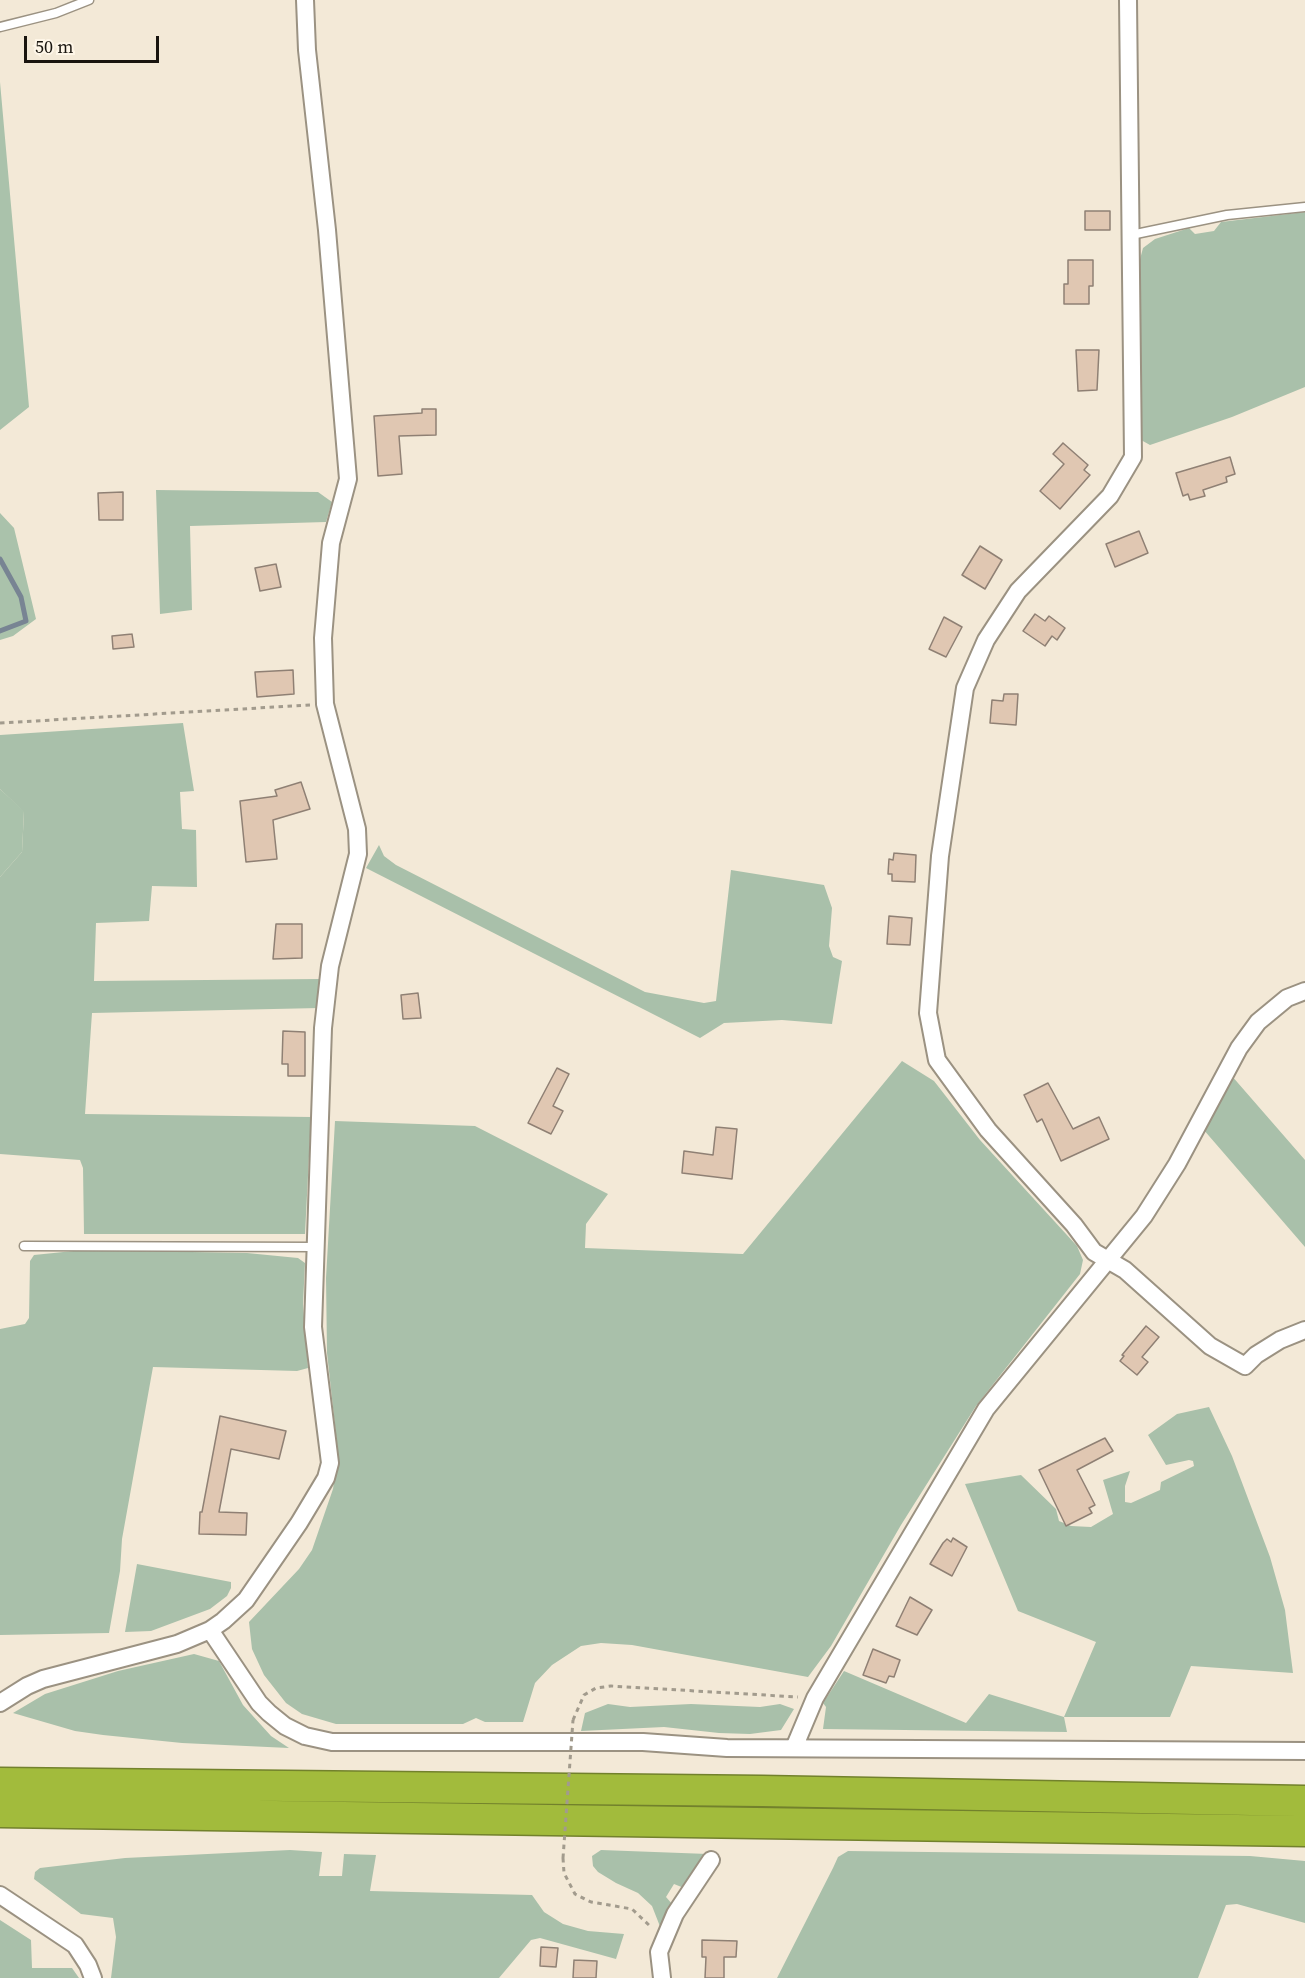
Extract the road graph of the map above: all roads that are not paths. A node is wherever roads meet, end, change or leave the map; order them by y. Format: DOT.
graph roads {
  1 [pos="89,0"];
  2 [pos="305,0"];
  3 [pos="1128,0"];
  4 [pos="0,27"];
  5 [pos="1305,207"];
  6 [pos="1131,236"];
  7 [pos="1305,991"];
  8 [pos="24,1246"];
  9 [pos="316,1247"];
  10 [pos="1107,1259"];
  11 [pos="1305,1330"];
  12 [pos="210,1630"];
  13 [pos="0,1703"];
  14 [pos="794,1748"];
  15 [pos="1305,1751"];
  16 [pos="4,1797"];
  17 [pos="1305,1801"];
  18 [pos="1305,1831"];
  19 [pos="711,1860"];
  20 [pos="0,1895"];
  21 [pos="93,1978"];
  22 [pos="662,1978"];
  1 -- 4 [label="lane"];
  2 -- 9 [label="street"];
  3 -- 6 [label="street"];
  5 -- 6 [label="lane"];
  6 -- 10 [label="street"];
  7 -- 10 [label="street"];
  8 -- 9 [label="lane"];
  9 -- 12 [label="street"];
  10 -- 11 [label="street"];
  10 -- 14 [label="street"];
  12 -- 13 [label="street"];
  12 -- 14 [label="street"];
  14 -- 15 [label="street"];
  16 -- 17 [label="highway"];
  16 -- 18 [label="highway"];
  19 -- 22 [label="street"];
  20 -- 21 [label="street"];
}
